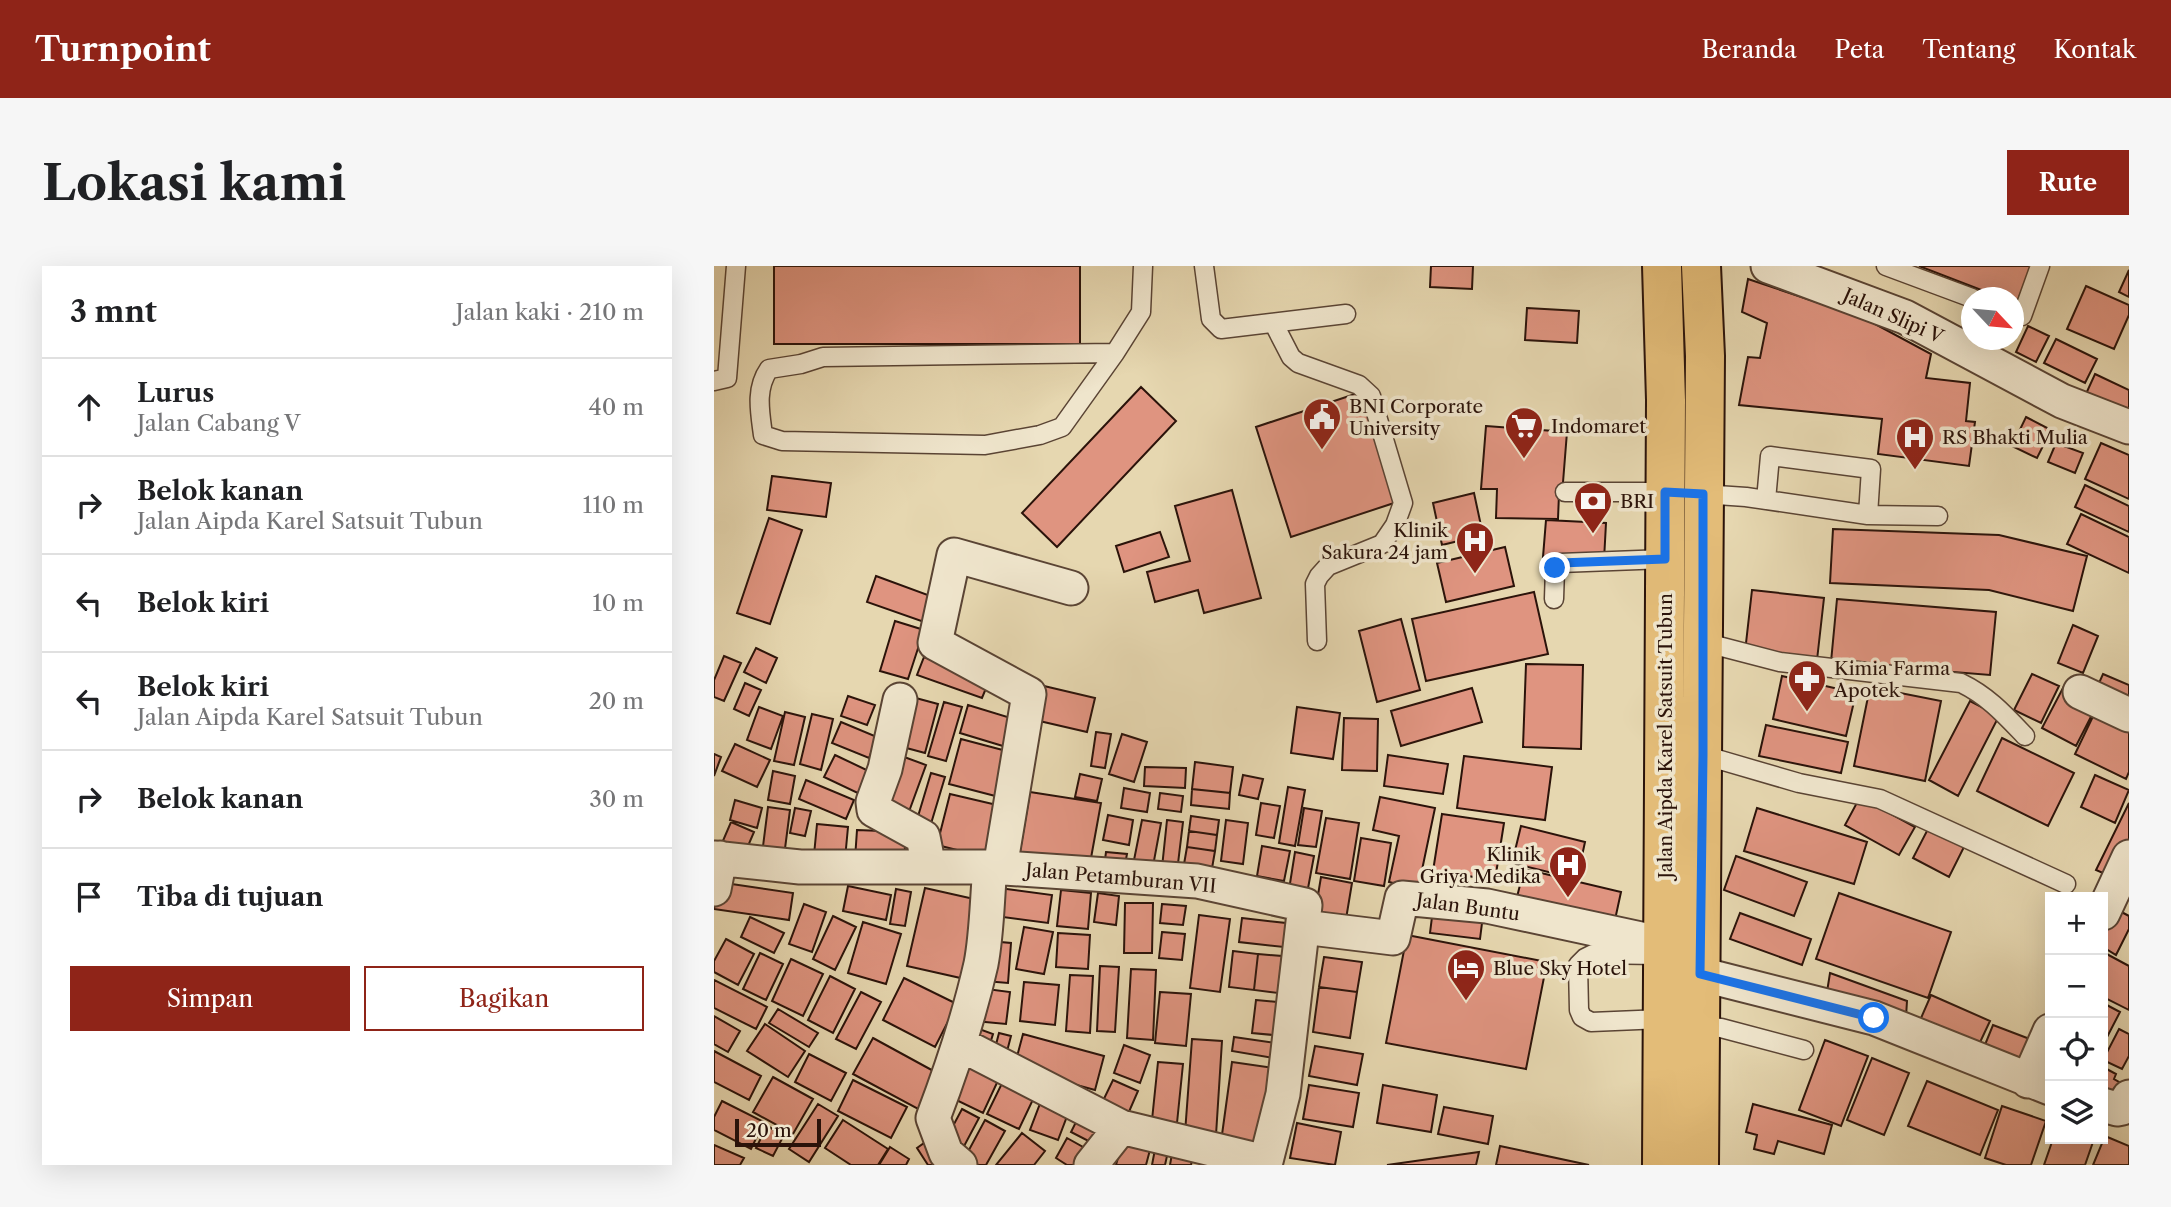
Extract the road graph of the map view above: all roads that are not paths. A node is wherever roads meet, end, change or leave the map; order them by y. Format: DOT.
graph roads {
  1 [pos="736,266"];
  2 [pos="1143,266"];
  3 [pos="1204,266"];
  4 [pos="1662,266"];
  5 [pos="1702,266"];
  6 [pos="1768,266"];
  7 [pos="1886,266"];
  8 [pos="2040,266"];
  9 [pos="1961,294"];
  10 [pos="2024,310"];
  11 [pos="1346,314"];
  12 [pos="1274,324"];
  13 [pos="1115,353"];
  14 [pos="714,381"];
  15 [pos="2129,427"];
  16 [pos="1565,492"];
  17 [pos="1665,492"];
  18 [pos="1703,494"];
  19 [pos="1766,500"];
  20 [pos="1868,515"];
  21 [pos="1938,516"];
  22 [pos="1665,559"];
  23 [pos="1071,588"];
  24 [pos="1554,599"];
  25 [pos="1317,641"];
  26 [pos="1703,642"];
  27 [pos="2080,692"];
  28 [pos="900,700"];
  29 [pos="2129,715"];
  30 [pos="2025,736"];
  31 [pos="1703,755"];
  32 [pos="2129,857"];
  33 [pos="920,867"];
  34 [pos="995,867"];
  35 [pos="716,868"];
  36 [pos="2066,884"];
  37 [pos="2108,902"];
  38 [pos="1303,927"];
  39 [pos="1664,949"];
  40 [pos="1700,974"];
  41 [pos="1662,1019"];
  42 [pos="1699,1026"];
  43 [pos="960,1044"];
  44 [pos="1804,1050"];
  45 [pos="2045,1056"];
  46 [pos="2039,1085"];
  47 [pos="1121,1127"];
  48 [pos="1265,1164"];
  49 [pos="960,1165"];
  50 [pos="1091,1165"];
  51 [pos="1662,1165"];
  52 [pos="1699,1165"];
  1 -- 14 [label="lane"];
  2 -- 13 [label="lane"];
  3 -- 12 [label="lane"];
  4 -- 17 [label="main road, Jalan Aipda Karel Satsuit Tubun"];
  5 -- 18 [label="main road, Jalan Aipda Karel Satsuit Tubun"];
  6 -- 15 [label="street, Jalan Slipi V"];
  7 -- 9 [label="lane"];
  8 -- 10 [label="lane"];
  11 -- 12 [label="lane"];
  12 -- 25 [label="lane"];
  13 -- 13 [label="lane"];
  16 -- 17 [label="lane"];
  17 -- 18 [label="lane"];
  17 -- 22 [label="main road, Jalan Aipda Karel Satsuit Tubun"];
  18 -- 19 [label="lane"];
  18 -- 26 [label="main road, Jalan Aipda Karel Satsuit Tubun"];
  19 -- 20 [label="lane"];
  19 -- 20 [label="lane"];
  20 -- 21 [label="lane"];
  22 -- 24 [label="lane"];
  22 -- 39 [label="main road, Jalan Aipda Karel Satsuit Tubun"];
  23 -- 34 [label="street"];
  26 -- 30 [label="lane"];
  26 -- 31 [label="main road, Jalan Aipda Karel Satsuit Tubun"];
  27 -- 29 [label="street"];
  28 -- 33 [label="street"];
  31 -- 36 [label="lane"];
  31 -- 40 [label="main road, Jalan Aipda Karel Satsuit Tubun"];
  32 -- 37 [label="street"];
  33 -- 34 [label="street, Jalan Petamburan VII"];
  33 -- 35 [label="street, Jalan Petamburan VII"];
  34 -- 38 [label="street, Jalan Petamburan VII"];
  34 -- 43 [label="street"];
  38 -- 39 [label="street, Jalan Buntu"];
  38 -- 48 [label="street, Jalan Petamburan VII"];
  39 -- 41 [label="main road, Jalan Aipda Karel Satsuit Tubun"];
  39 -- 41 [label="lane"];
  40 -- 42 [label="main road, Jalan Aipda Karel Satsuit Tubun"];
  40 -- 46 [label="street"];
  41 -- 51 [label="main road, Jalan Aipda Karel Satsuit Tubun"];
  42 -- 44 [label="lane"];
  42 -- 52 [label="main road, Jalan Aipda Karel Satsuit Tubun"];
  43 -- 47 [label="street"];
  43 -- 49 [label="street"];
  45 -- 46 [label="street"];
  47 -- 48 [label="street"];
  47 -- 50 [label="street"];
}
